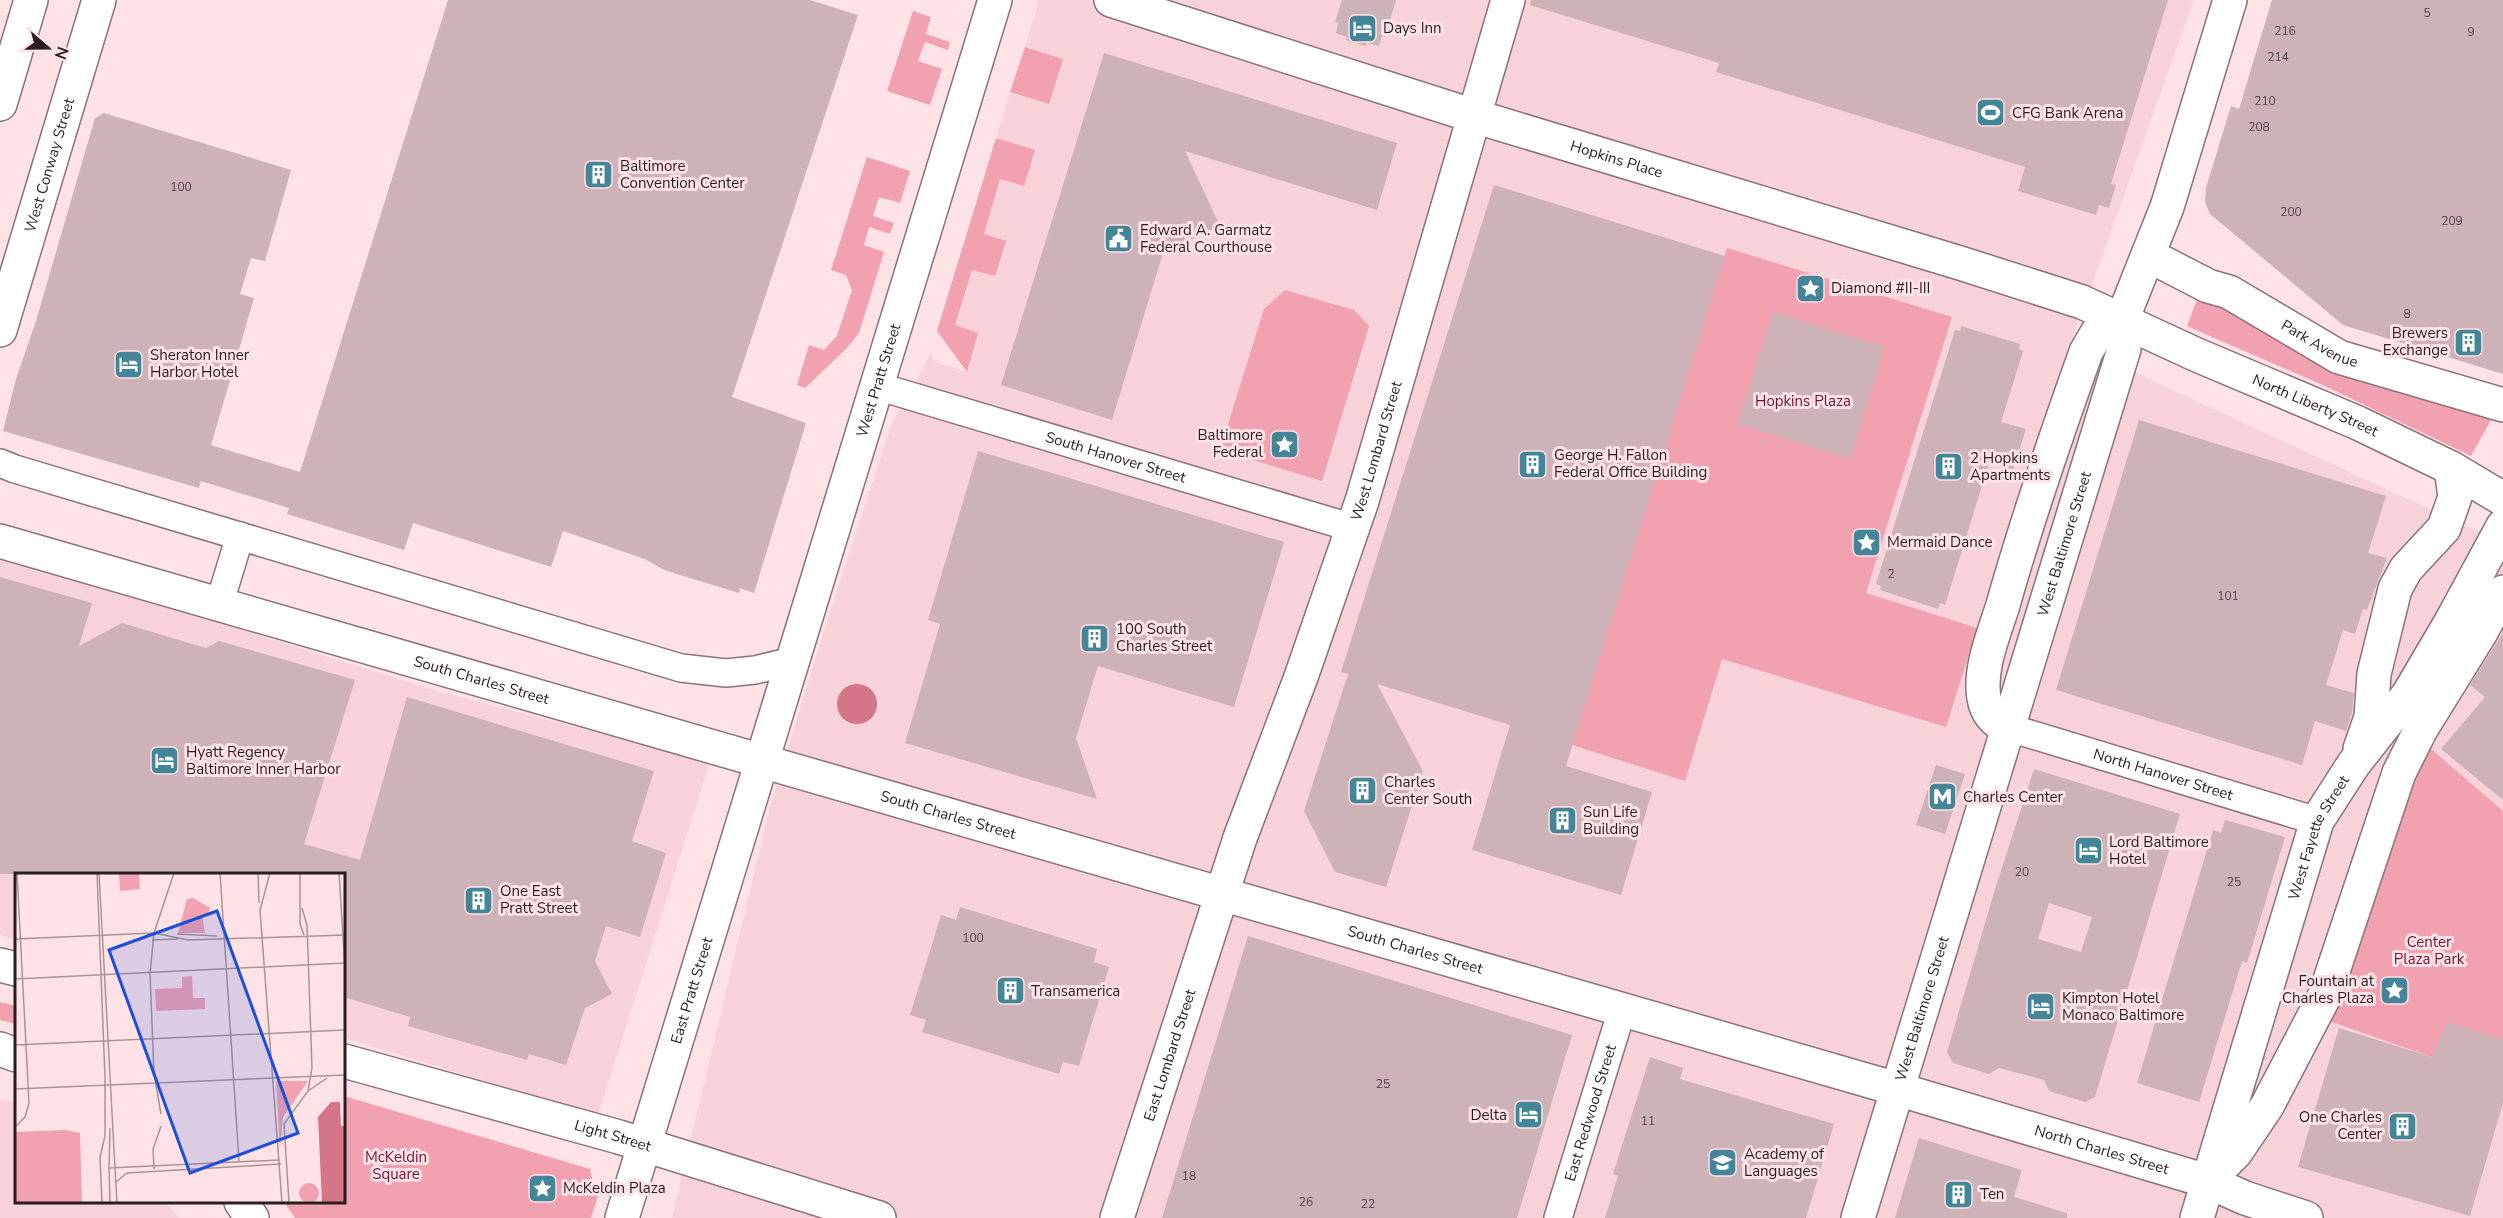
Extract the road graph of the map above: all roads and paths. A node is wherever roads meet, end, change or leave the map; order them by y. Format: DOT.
graph roads {
  1 [pos="31,0"];
  2 [pos="99,0"];
  3 [pos="995,0"];
  4 [pos="1111,0"];
  5 [pos="1508,0"];
  6 [pos="2230,0"];
  7 [pos="0,104"];
  8 [pos="1474,116"];
  9 [pos="2148,255"];
  10 [pos="2122,320"];
  11 [pos="0,330"];
  12 [pos="877,386"];
  13 [pos="2503,405"];
  14 [pos="0,463"];
  15 [pos="2451,468"];
  16 [pos="2503,499"];
  17 [pos="2503,526"];
  18 [pos="1353,528"];
  19 [pos="240,536"];
  20 [pos="0,541"];
  21 [pos="2503,592"];
  22 [pos="219,605"];
  23 [pos="792,661"];
  24 [pos="2408,695"];
  25 [pos="2010,728"];
  26 [pos="2409,751"];
  27 [pos="762,762"];
  28 [pos="2353,765"];
  29 [pos="2317,821"];
  30 [pos="1223,894"];
  31 [pos="0,965"];
  32 [pos="15,969"];
  33 [pos="1622,1010"];
  34 [pos="0,1049"];
  35 [pos="15,1055"];
  36 [pos="345,1061"];
  37 [pos="1897,1089"];
  38 [pos="645,1145"];
  39 [pos="2207,1181"];
  40 [pos="242,1203"];
  41 [pos="252,1218"];
  42 [pos="622,1218"];
  43 [pos="879,1218"];
  44 [pos="1117,1218"];
  45 [pos="1558,1218"];
  46 [pos="1858,1218"];
  47 [pos="2197,1218"];
  48 [pos="2306,1218"];
  1 -- 7 [label="main road"];
  2 -- 11 [label="main road, West Conway Street"];
  3 -- 12 [label="main road, West Pratt Street"];
  4 -- 8 [label="main road, Hopkins Place"];
  5 -- 8 [label="main road, West Lombard Street"];
  6 -- 9 [label="main road, West Baltimore Street"];
  8 -- 10 [label="main road, Hopkins Place"];
  8 -- 18 [label="main road, West Lombard Street"];
  9 -- 10 [label="main road, West Baltimore Street"];
  9 -- 13 [label="main road, Park Avenue"];
  10 -- 15 [label="main road, North Liberty Street"];
  10 -- 25 [label="main road, West Baltimore Street"];
  10 -- 25 [label="main road"];
  12 -- 18 [label="street, South Hanover Street"];
  12 -- 23 [label="main road, West Pratt Street"];
  14 -- 19 [label="street"];
  15 -- 16 [label="main road, North Liberty Street"];
  15 -- 28 [label="main road"];
  17 -- 24 [label="main road, West Fayette Street"];
  18 -- 30 [label="main road, West Lombard Street"];
  19 -- 22 [label="street"];
  19 -- 23 [label="street"];
  20 -- 22 [label="main road, South Charles Street"];
  21 -- 26 [label="main road"];
  22 -- 27 [label="main road, South Charles Street"];
  23 -- 27 [label="main road, West Pratt Street"];
  24 -- 26 [label="main road"];
  24 -- 28 [label="main road, West Fayette Street"];
  25 -- 29 [label="street, North Hanover Street"];
  25 -- 37 [label="main road, West Baltimore Street"];
  26 -- 39 [label="main road"];
  27 -- 30 [label="main road, South Charles Street"];
  27 -- 38 [label="main road, East Pratt Street"];
  28 -- 29 [label="main road, West Fayette Street"];
  29 -- 39 [label="main road, West Fayette Street"];
  30 -- 33 [label="main road, South Charles Street"];
  30 -- 44 [label="main road, East Lombard Street"];
  31 -- 32 [label="main road"];
  33 -- 37 [label="main road, South Charles Street"];
  33 -- 45 [label="street, East Redwood Street"];
  34 -- 35 [label="main road"];
  36 -- 38 [label="main road, Light Street"];
  37 -- 39 [label="main road, North Charles Street"];
  37 -- 46 [label="main road, West Baltimore Street"];
  38 -- 42 [label="main road, East Pratt Street"];
  38 -- 43 [label="main road, Light Street"];
  39 -- 47 [label="main road, West Fayette Street"];
  39 -- 48 [label="main road, North Charles Street"];
  40 -- 41 [label="main road"];
}
